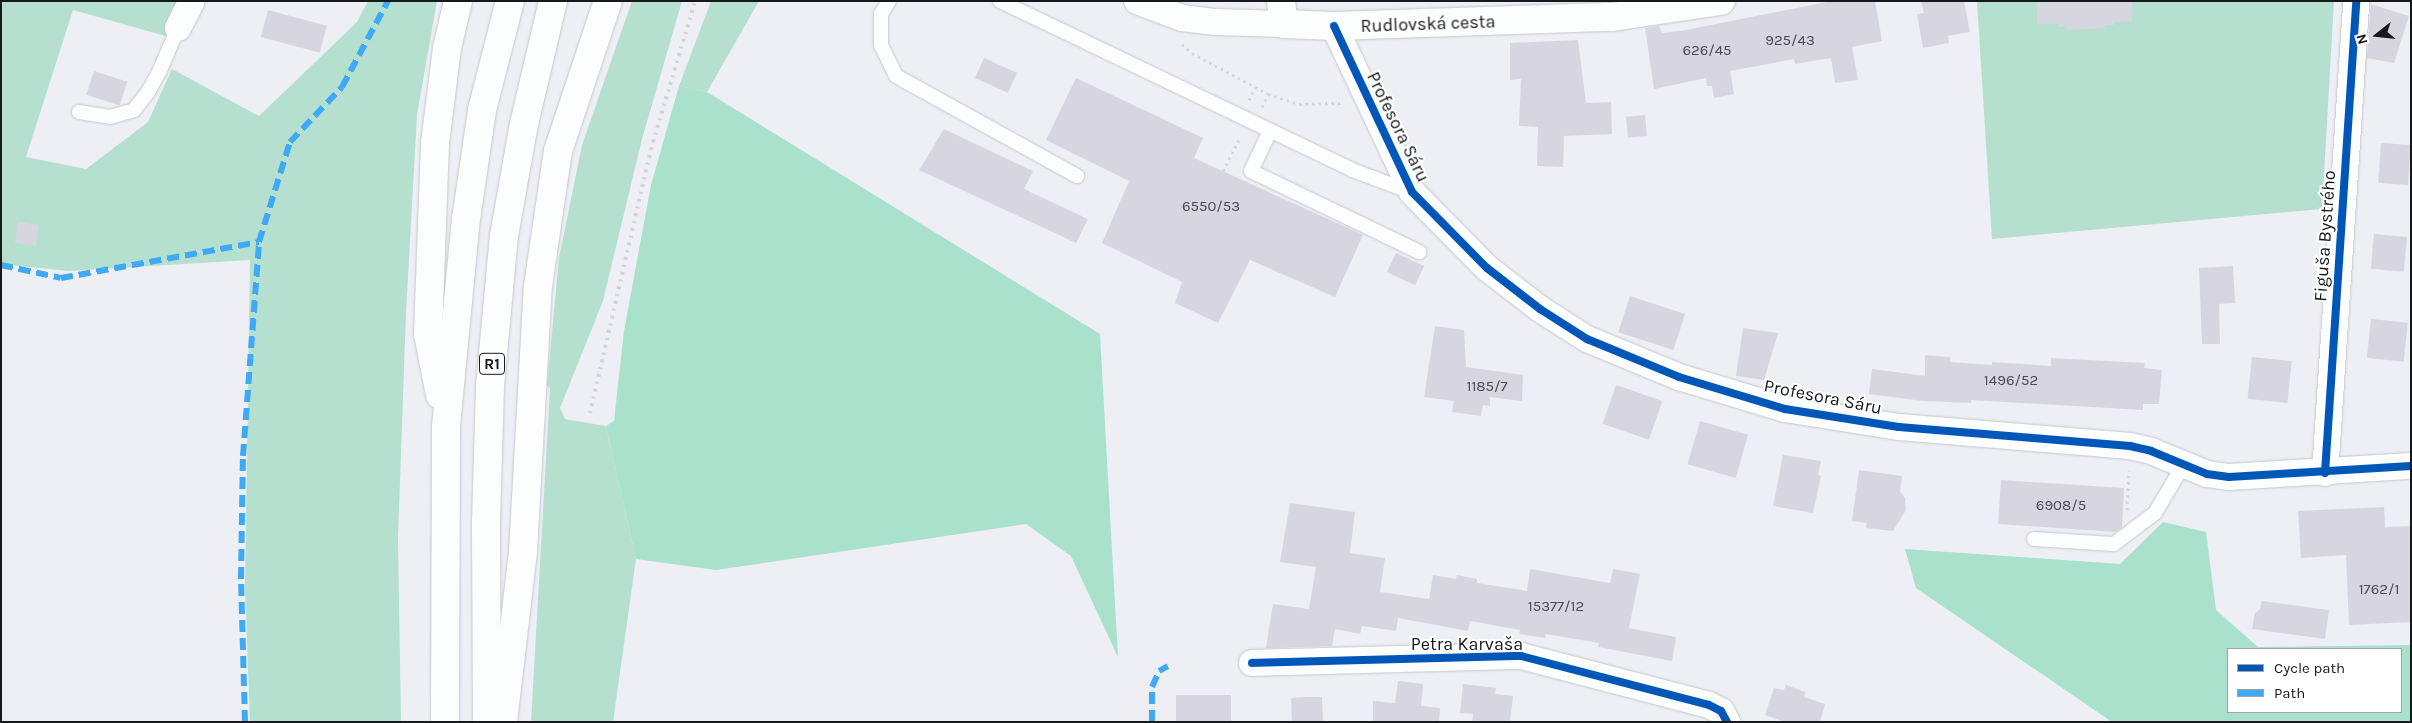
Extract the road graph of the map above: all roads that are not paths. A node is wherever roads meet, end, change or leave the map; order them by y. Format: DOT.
graph roads {
  1 [pos="192,1"];
  2 [pos="458,1"];
  3 [pos="510,1"];
  4 [pos="608,1"];
  5 [pos="889,1"];
  6 [pos="1000,1"];
  7 [pos="1137,1"];
  8 [pos="1721,1"];
  9 [pos="2356,1"];
  10 [pos="551,7"];
  11 [pos="1282,12"];
  12 [pos="1334,26"];
  13 [pos="178,28"];
  14 [pos="79,112"];
  15 [pos="1270,131"];
  16 [pos="1077,176"];
  17 [pos="1412,192"];
  18 [pos="1419,252"];
  19 [pos="446,426"];
  20 [pos="2183,466"];
  21 [pos="2411,466"];
  22 [pos="2324,472"];
  23 [pos="2034,539"];
  24 [pos="1252,663"];
  25 [pos="445,722"];
  26 [pos="486,722"];
  27 [pos="502,722"];
  28 [pos="1727,722"];
  1 -- 13 [label="street"];
  2 -- 19 [label="main road"];
  3 -- 19 [label="main road, R1"];
  4 -- 27 [label="main road"];
  5 -- 16 [label="lane"];
  6 -- 15 [label="lane"];
  7 -- 11 [label="street, Rudlovská cesta"];
  8 -- 12 [label="main road, Rudlovská cesta"];
  9 -- 22 [label="street, Figuša Bystrého"];
  10 -- 26 [label="main road, R1"];
  11 -- 12 [label="main road, Rudlovská cesta"];
  12 -- 17 [label="street, Profesora Sáru"];
  13 -- 14 [label="lane"];
  15 -- 17 [label="lane"];
  15 -- 18 [label="lane"];
  17 -- 20 [label="street, Profesora Sáru"];
  19 -- 25 [label="main road, R1"];
  20 -- 22 [label="street, Profesora Sáru"];
  20 -- 23 [label="lane"];
  21 -- 22 [label="street, Profesora Sáru"];
  24 -- 28 [label="street, Petra Karvaša"];
}
